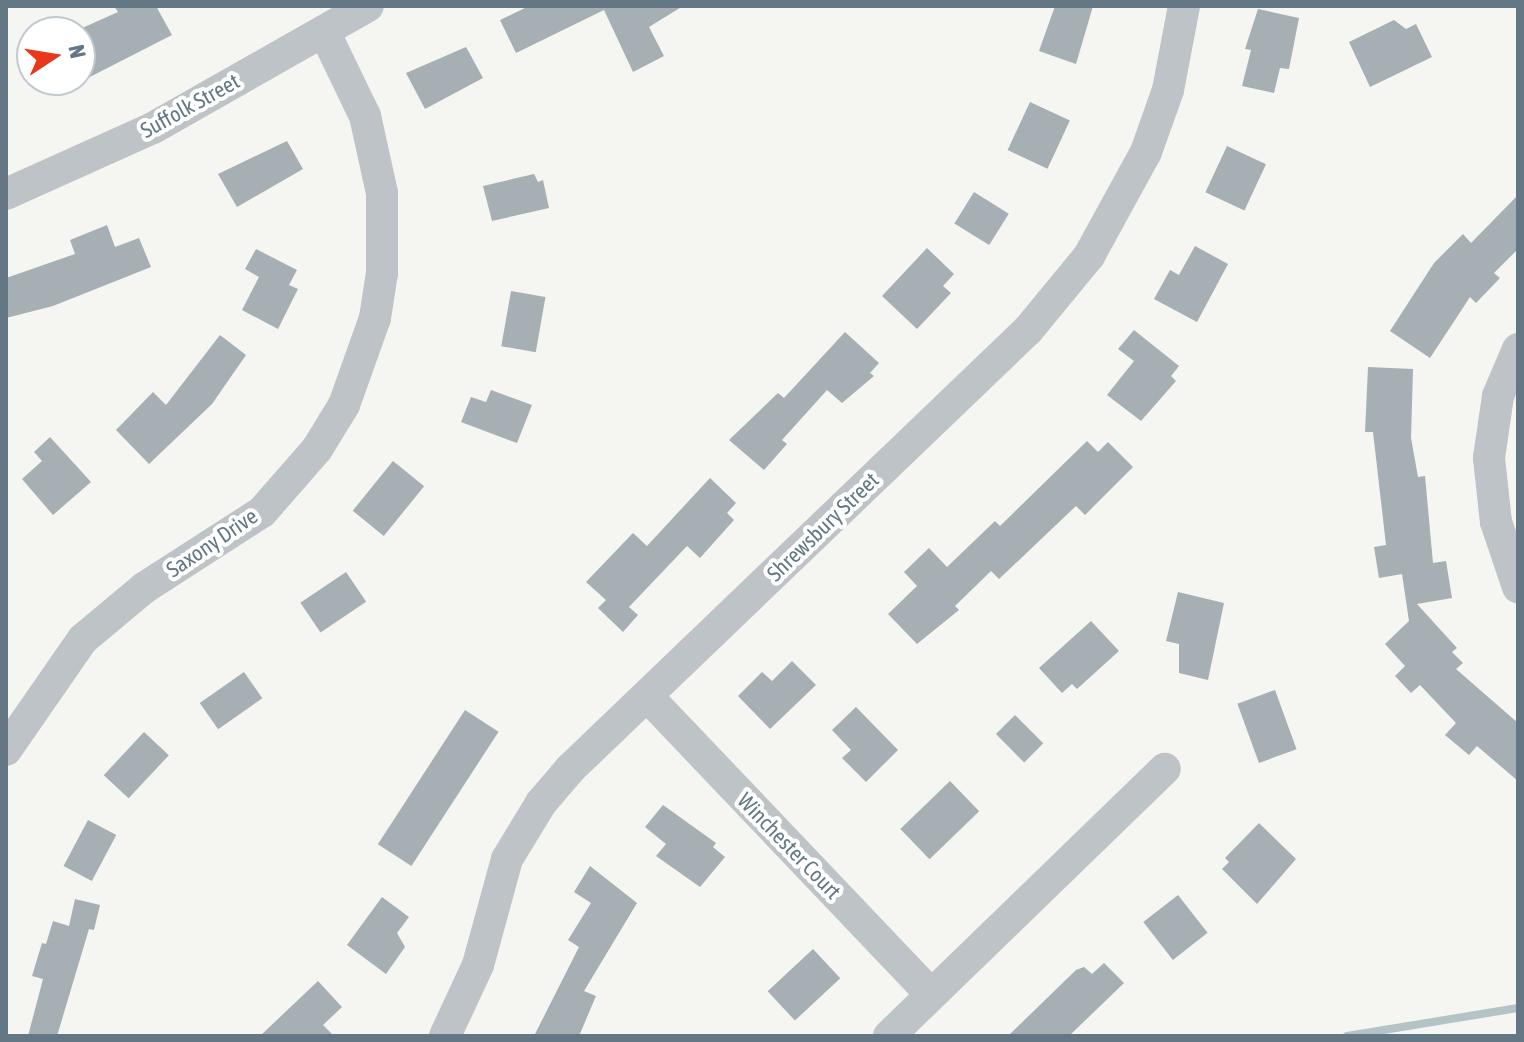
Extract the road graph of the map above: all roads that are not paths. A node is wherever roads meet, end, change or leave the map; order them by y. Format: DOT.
graph roads {
  1 [pos="368,6"];
  2 [pos="1184,6"];
  3 [pos="324,31"];
  4 [pos="6,194"];
  5 [pos="1518,349"];
  6 [pos="1518,587"];
  7 [pos="648,697"];
  8 [pos="6,750"];
  9 [pos="1165,769"];
  10 [pos="931,994"];
  11 [pos="445,1036"];
  12 [pos="889,1036"];
  1 -- 3 [label="street, Suffolk Street"];
  2 -- 7 [label="street, Shrewsbury Street"];
  3 -- 4 [label="street, Suffolk Street"];
  3 -- 8 [label="street, Saxony Drive"];
  5 -- 6 [label="street"];
  7 -- 10 [label="street, Winchester Court"];
  7 -- 11 [label="street, Shrewsbury Street"];
  9 -- 10 [label="street"];
  10 -- 12 [label="street"];
}
